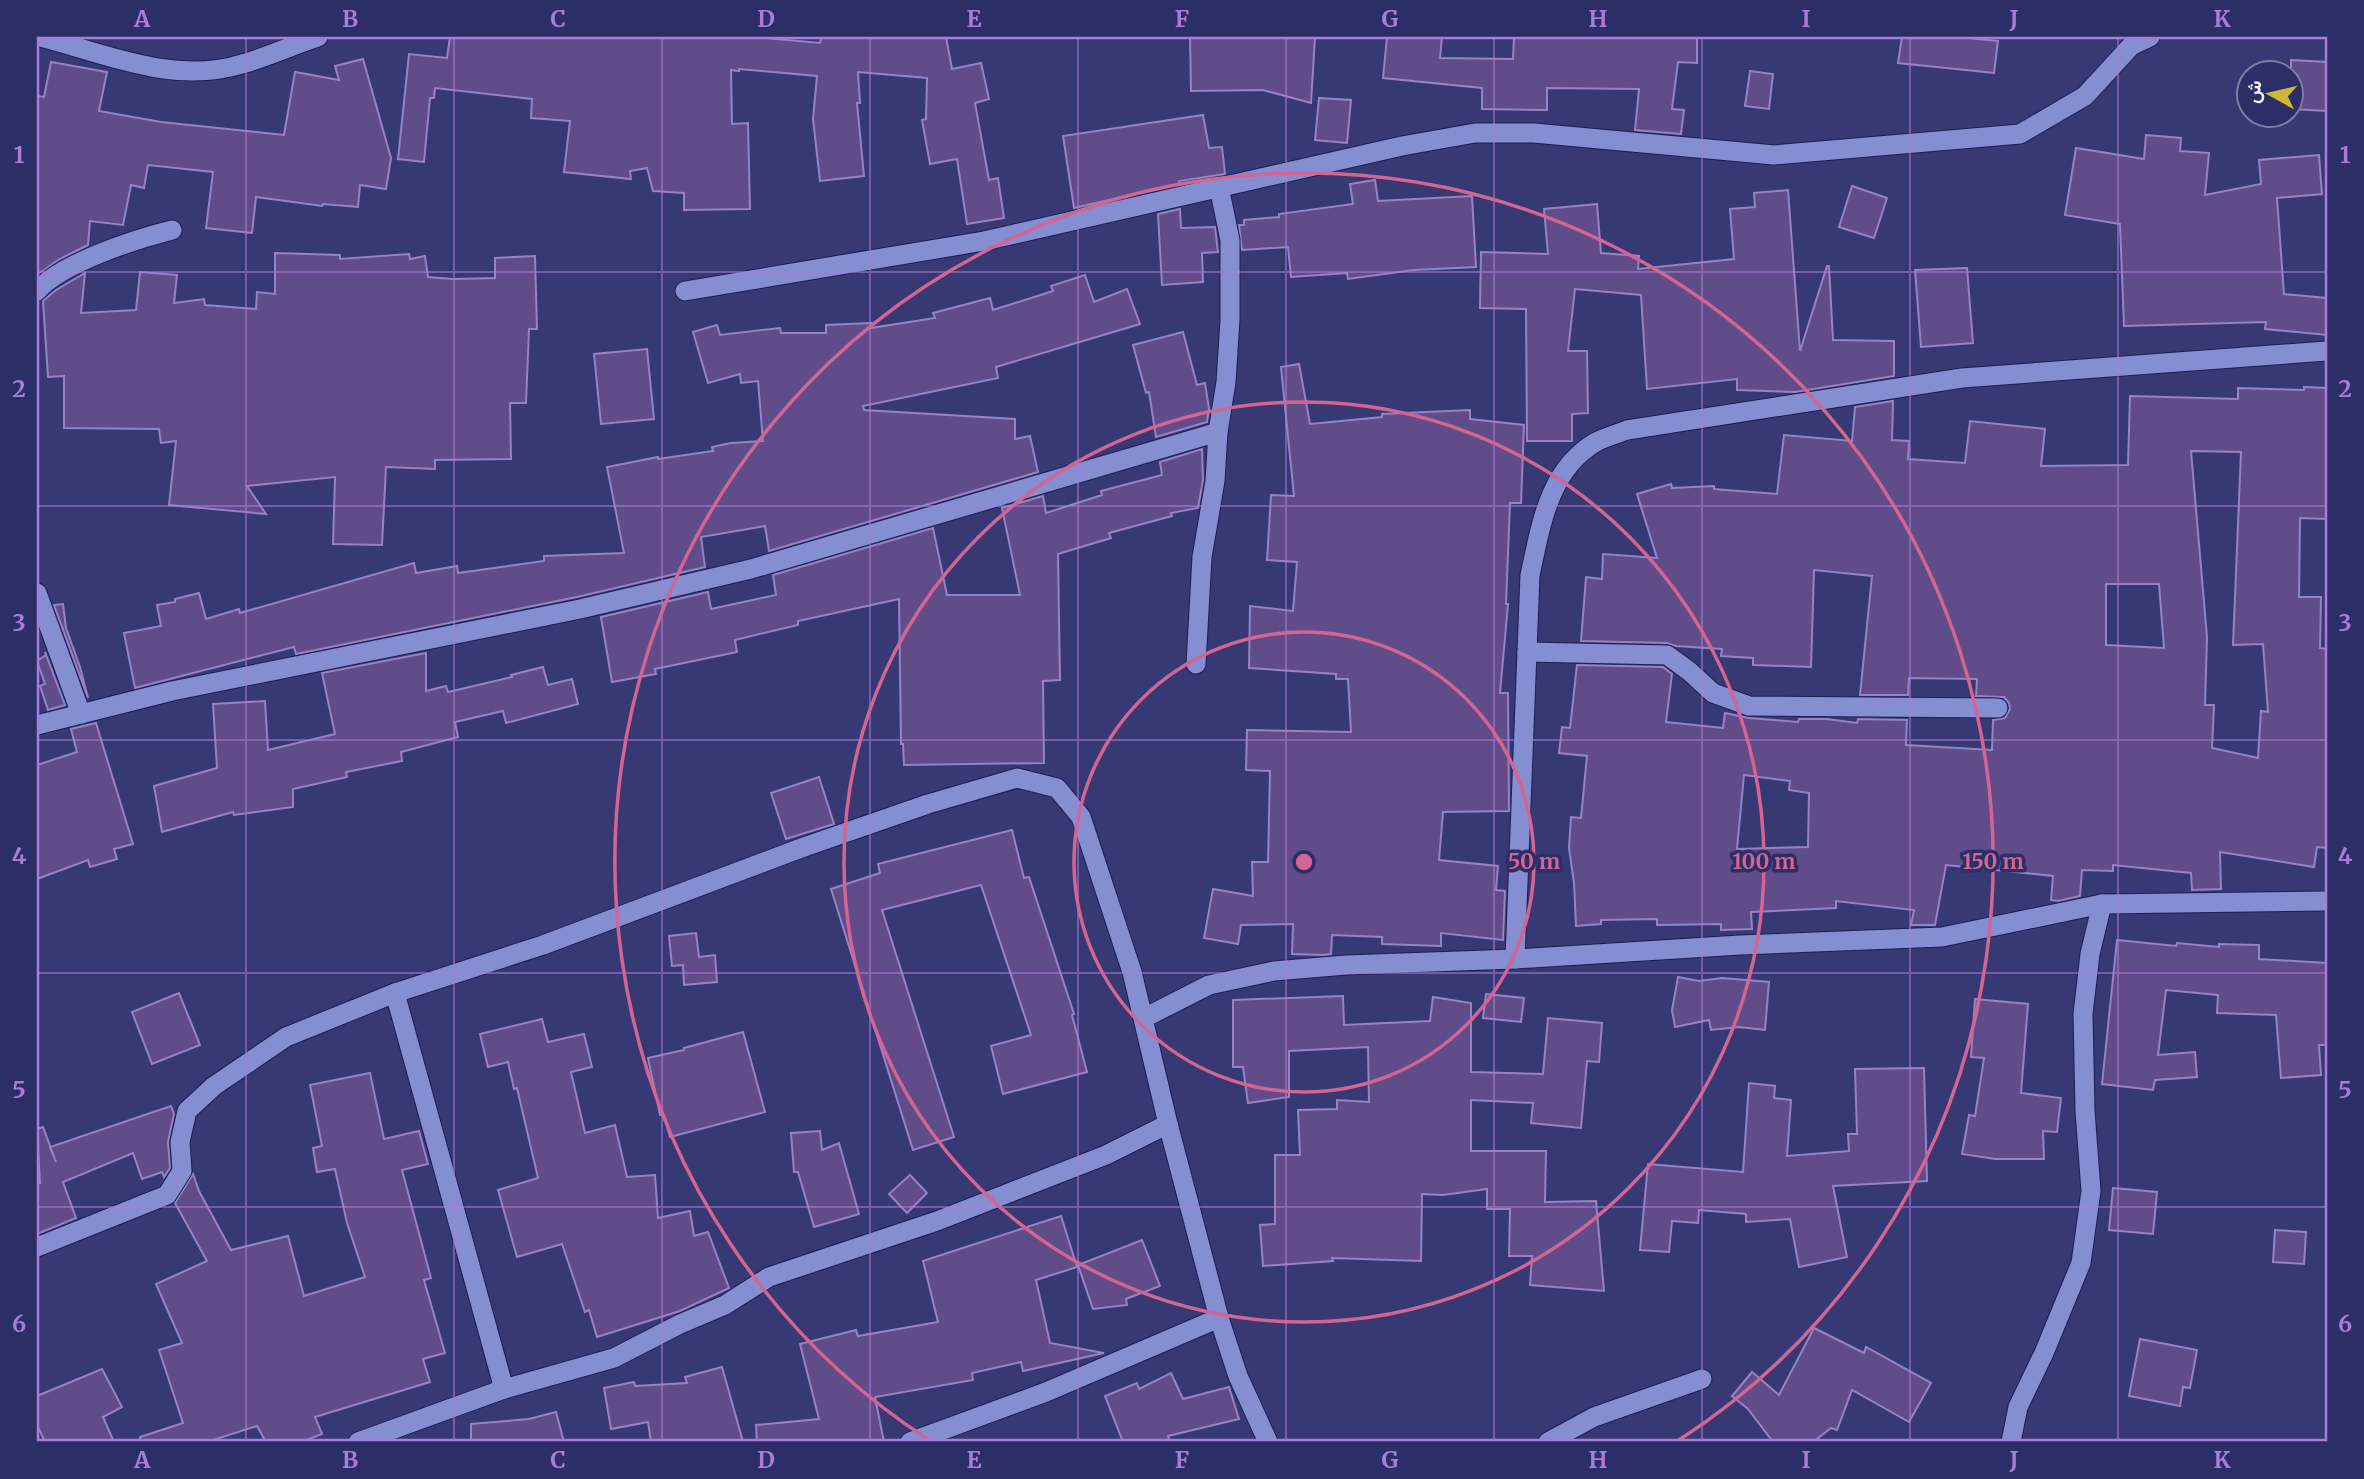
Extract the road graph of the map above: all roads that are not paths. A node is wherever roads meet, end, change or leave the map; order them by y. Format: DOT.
graph roads {
  1 [pos="41,37"];
  2 [pos="318,37"];
  3 [pos="2150,37"];
  4 [pos="295,41"];
  5 [pos="1219,187"];
  6 [pos="172,230"];
  7 [pos="37,291"];
  8 [pos="685,291"];
  9 [pos="2327,351"];
  10 [pos="1218,432"];
  11 [pos="37,593"];
  12 [pos="1527,652"];
  13 [pos="1196,664"];
  14 [pos="1998,708"];
  15 [pos="81,714"];
  16 [pos="37,725"];
  17 [pos="2327,901"];
  18 [pos="2102,904"];
  19 [pos="1515,959"];
  20 [pos="395,993"];
  21 [pos="1144,1018"];
  22 [pos="1168,1124"];
  23 [pos="37,1247"];
  24 [pos="1219,1318"];
  25 [pos="1702,1379"];
  26 [pos="504,1389"];
  27 [pos="358,1442"];
  28 [pos="910,1442"];
  29 [pos="1268,1442"];
  30 [pos="1548,1442"];
  31 [pos="2011,1442"];
  1 -- 4 [label="street"];
  2 -- 4 [label="street"];
  3 -- 5 [label="street"];
  5 -- 8 [label="street"];
  5 -- 10 [label="street"];
  6 -- 7 [label="street"];
  9 -- 12 [label="street"];
  10 -- 13 [label="street"];
  10 -- 15 [label="street"];
  11 -- 15 [label="street"];
  12 -- 14 [label="street"];
  12 -- 19 [label="street"];
  15 -- 16 [label="street"];
  17 -- 18 [label="street"];
  18 -- 19 [label="street"];
  18 -- 31 [label="street"];
  19 -- 21 [label="street"];
  20 -- 21 [label="street"];
  20 -- 23 [label="street"];
  20 -- 26 [label="street"];
  21 -- 22 [label="street"];
  22 -- 24 [label="street"];
  22 -- 26 [label="street"];
  24 -- 28 [label="street"];
  24 -- 29 [label="street"];
  25 -- 30 [label="street"];
  26 -- 27 [label="street"];
}
